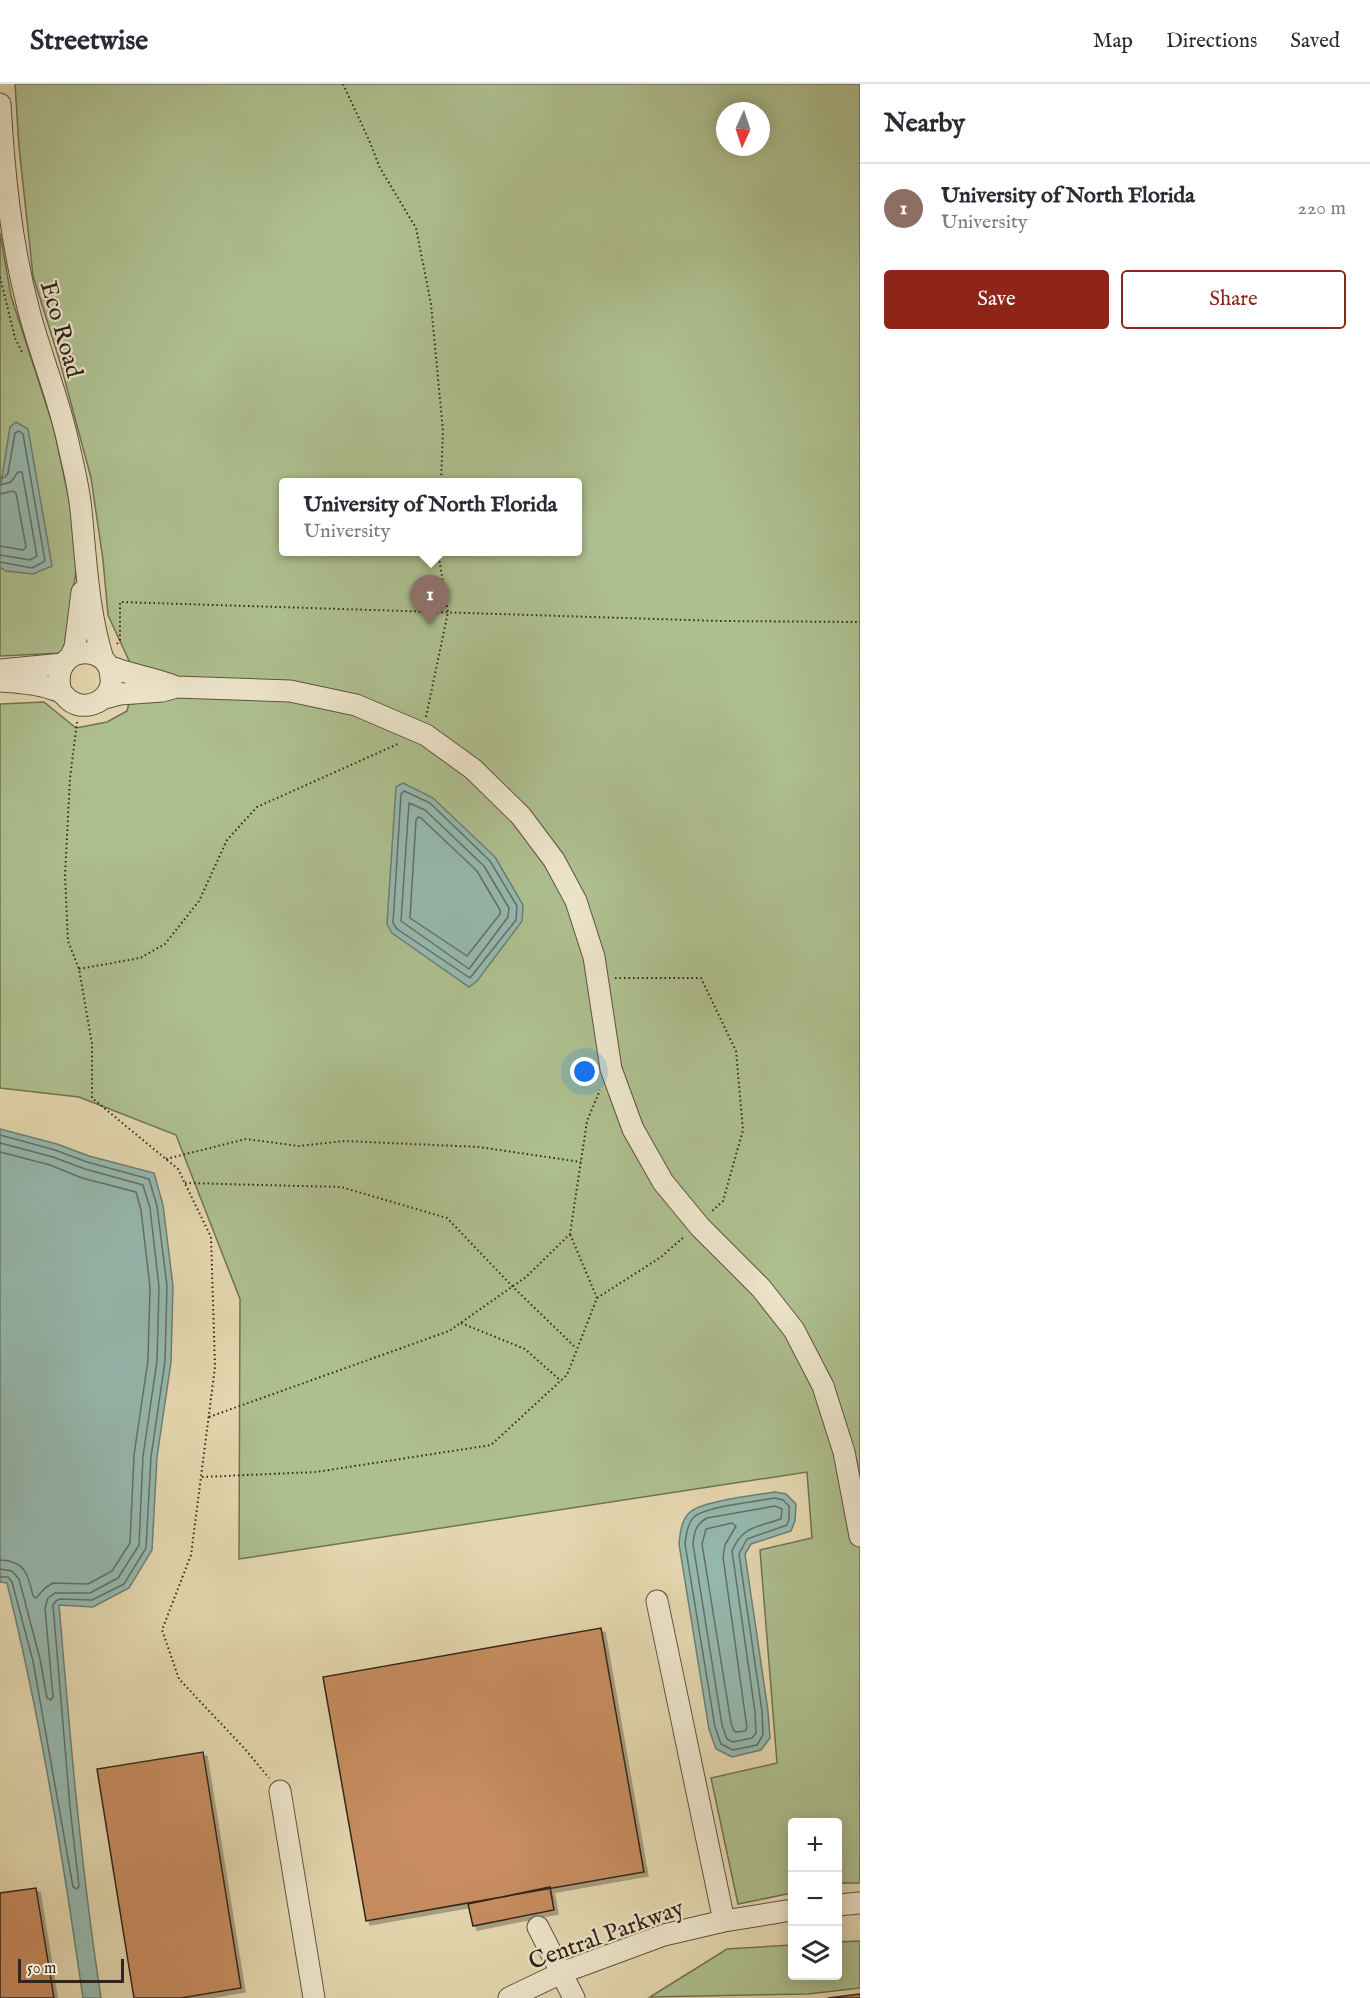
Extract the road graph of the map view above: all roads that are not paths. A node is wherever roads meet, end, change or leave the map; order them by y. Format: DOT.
graph roads {
  1 [pos="0,104"];
  2 [pos="85,567"];
  3 [pos="67,660"];
  4 [pos="106,663"];
  5 [pos="0,670"];
  6 [pos="0,681"];
  7 [pos="176,687"];
  8 [pos="61,692"];
  9 [pos="102,699"];
  10 [pos="860,1536"];
  11 [pos="657,1601"];
  12 [pos="280,1791"];
  13 [pos="860,1903"];
  14 [pos="842,1905"];
  15 [pos="788,1911"];
  16 [pos="724,1921"];
  17 [pos="538,1926"];
  18 [pos="561,1973"];
  19 [pos="314,1998"];
  20 [pos="509,1998"];
  21 [pos="574,1998"];
  1 -- 2 [label="street, Eco Road"];
  2 -- 3 [label="street, Eco Road"];
  2 -- 4 [label="street, Eco Road"];
  3 -- 4 [label="street"];
  3 -- 5 [label="street"];
  3 -- 8 [label="street"];
  4 -- 7 [label="street"];
  4 -- 9 [label="street"];
  6 -- 8 [label="street"];
  7 -- 9 [label="street"];
  7 -- 10 [label="street"];
  8 -- 9 [label="street"];
  11 -- 16 [label="street"];
  12 -- 19 [label="street"];
  13 -- 14 [label="street"];
  15 -- 16 [label="street, Central Parkway"];
  16 -- 18 [label="street, Central Parkway"];
  17 -- 18 [label="street"];
  18 -- 20 [label="street, Central Parkway"];
  18 -- 21 [label="street"];
}
